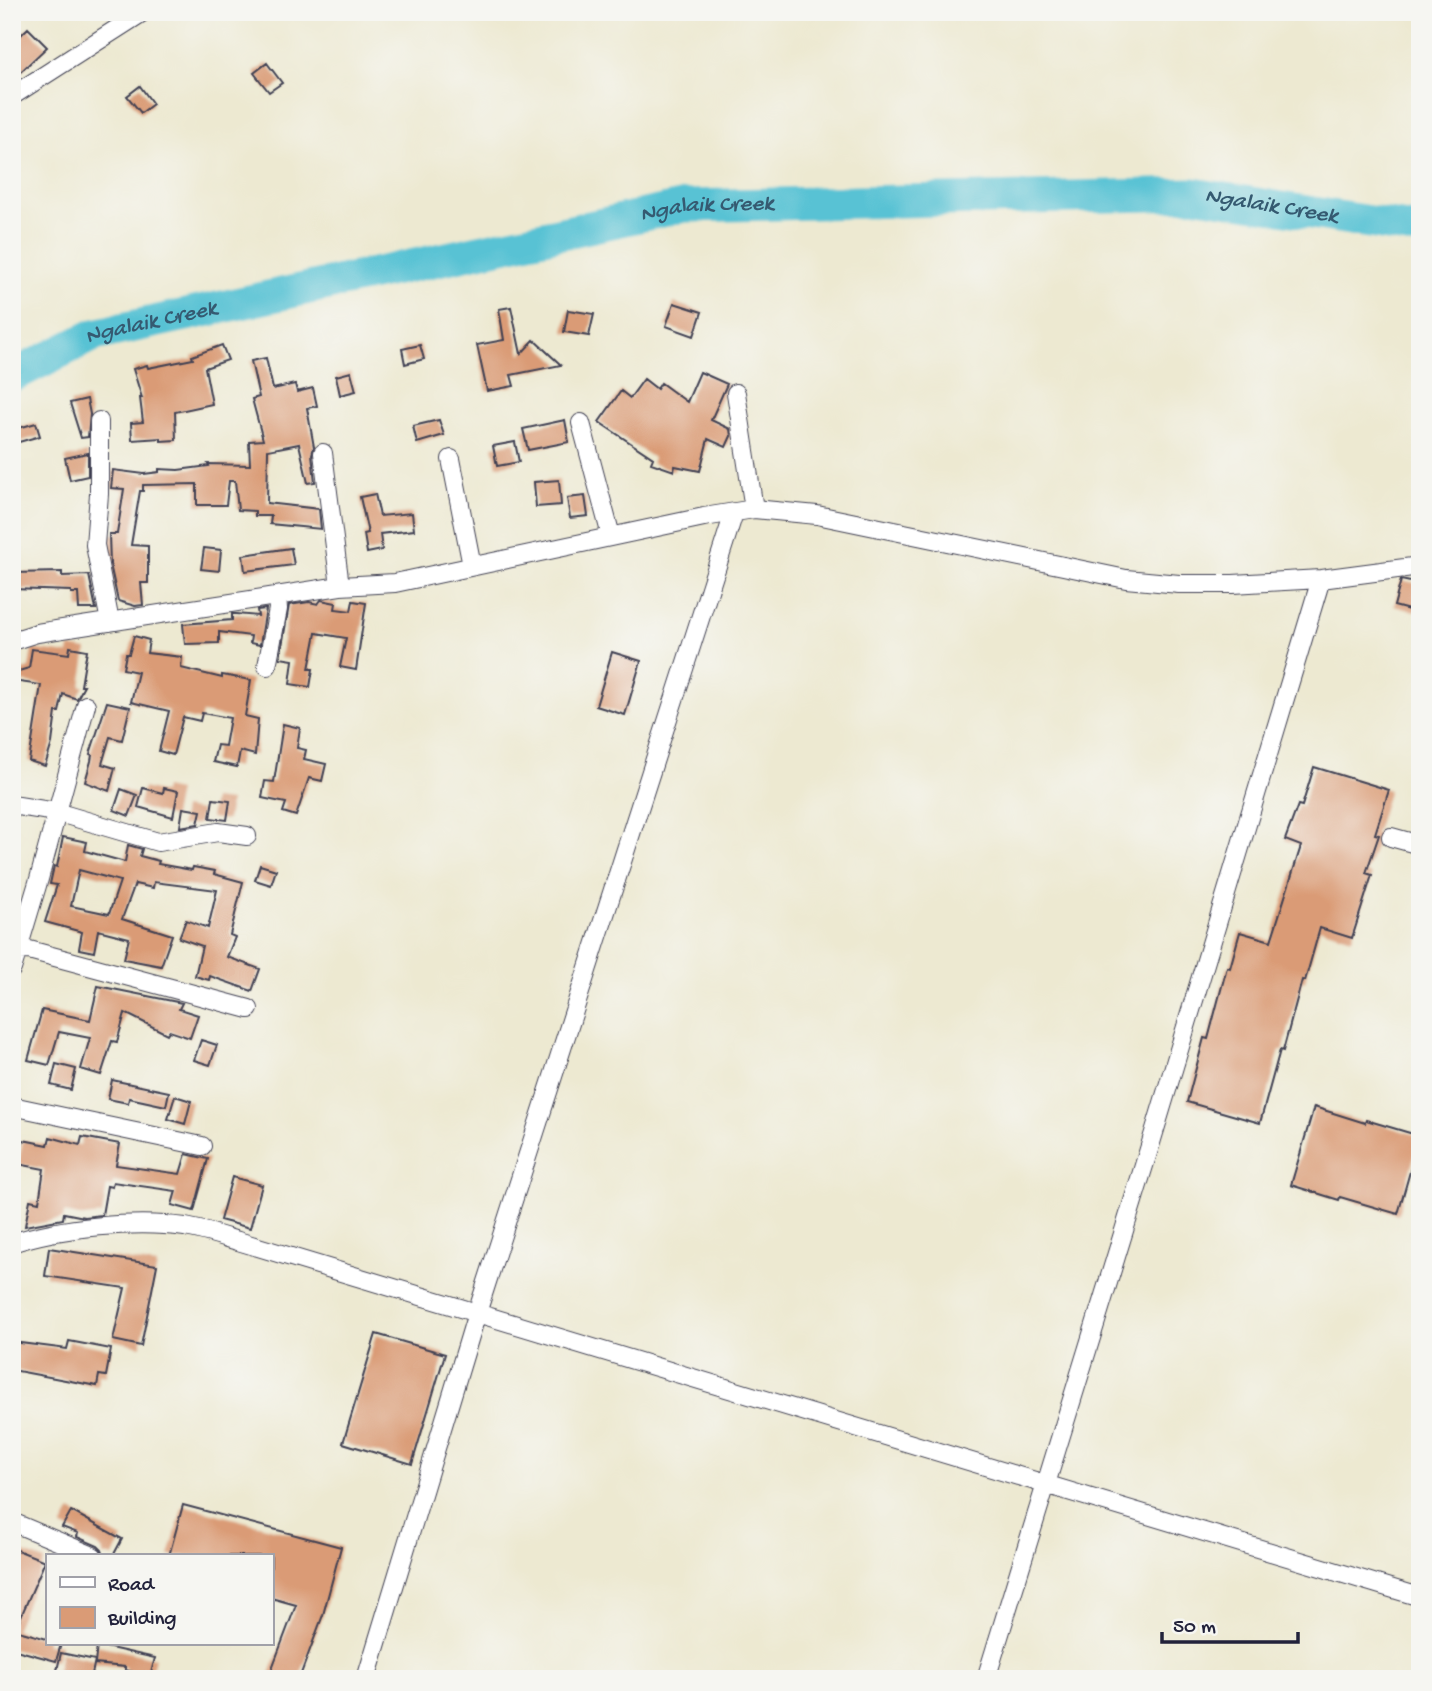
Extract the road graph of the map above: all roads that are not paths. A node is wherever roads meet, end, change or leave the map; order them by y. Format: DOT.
graph roads {
  1 [pos="143,12"];
  2 [pos="12,96"];
  3 [pos="736,393"];
  4 [pos="99,421"];
  5 [pos="581,423"];
  6 [pos="323,453"];
  7 [pos="451,459"];
  8 [pos="754,509"];
  9 [pos="734,513"];
  10 [pos="611,536"];
  11 [pos="472,566"];
  12 [pos="1420,566"];
  13 [pos="1321,579"];
  14 [pos="340,586"];
  15 [pos="276,596"];
  16 [pos="110,622"];
  17 [pos="12,641"];
  18 [pos="267,666"];
  19 [pos="86,705"];
  20 [pos="12,805"];
  21 [pos="56,812"];
  22 [pos="247,836"];
  23 [pos="1391,837"];
  24 [pos="1420,845"];
  25 [pos="14,957"];
  26 [pos="249,1009"];
  27 [pos="12,1106"];
  28 [pos="202,1146"];
  29 [pos="12,1243"];
  30 [pos="477,1313"];
  31 [pos="1045,1483"];
  32 [pos="12,1522"];
  33 [pos="88,1554"];
  34 [pos="1420,1597"];
  35 [pos="366,1679"];
  36 [pos="986,1679"];
  1 -- 2 [label="street"];
  3 -- 8 [label="street"];
  4 -- 16 [label="street"];
  5 -- 10 [label="street"];
  6 -- 14 [label="street"];
  7 -- 11 [label="street"];
  8 -- 9 [label="street"];
  8 -- 13 [label="street"];
  9 -- 10 [label="street"];
  9 -- 30 [label="street"];
  10 -- 11 [label="street"];
  11 -- 14 [label="street"];
  12 -- 13 [label="street"];
  13 -- 31 [label="street"];
  14 -- 15 [label="street"];
  15 -- 16 [label="street"];
  15 -- 18 [label="street"];
  16 -- 17 [label="street"];
  19 -- 21 [label="street"];
  20 -- 21 [label="street"];
  21 -- 22 [label="street"];
  21 -- 25 [label="street"];
  23 -- 24 [label="street"];
  25 -- 26 [label="street"];
  27 -- 28 [label="street"];
  29 -- 30 [label="street"];
  30 -- 31 [label="street"];
  30 -- 35 [label="street"];
  31 -- 34 [label="street"];
  31 -- 36 [label="street"];
  32 -- 33 [label="street"];
}
